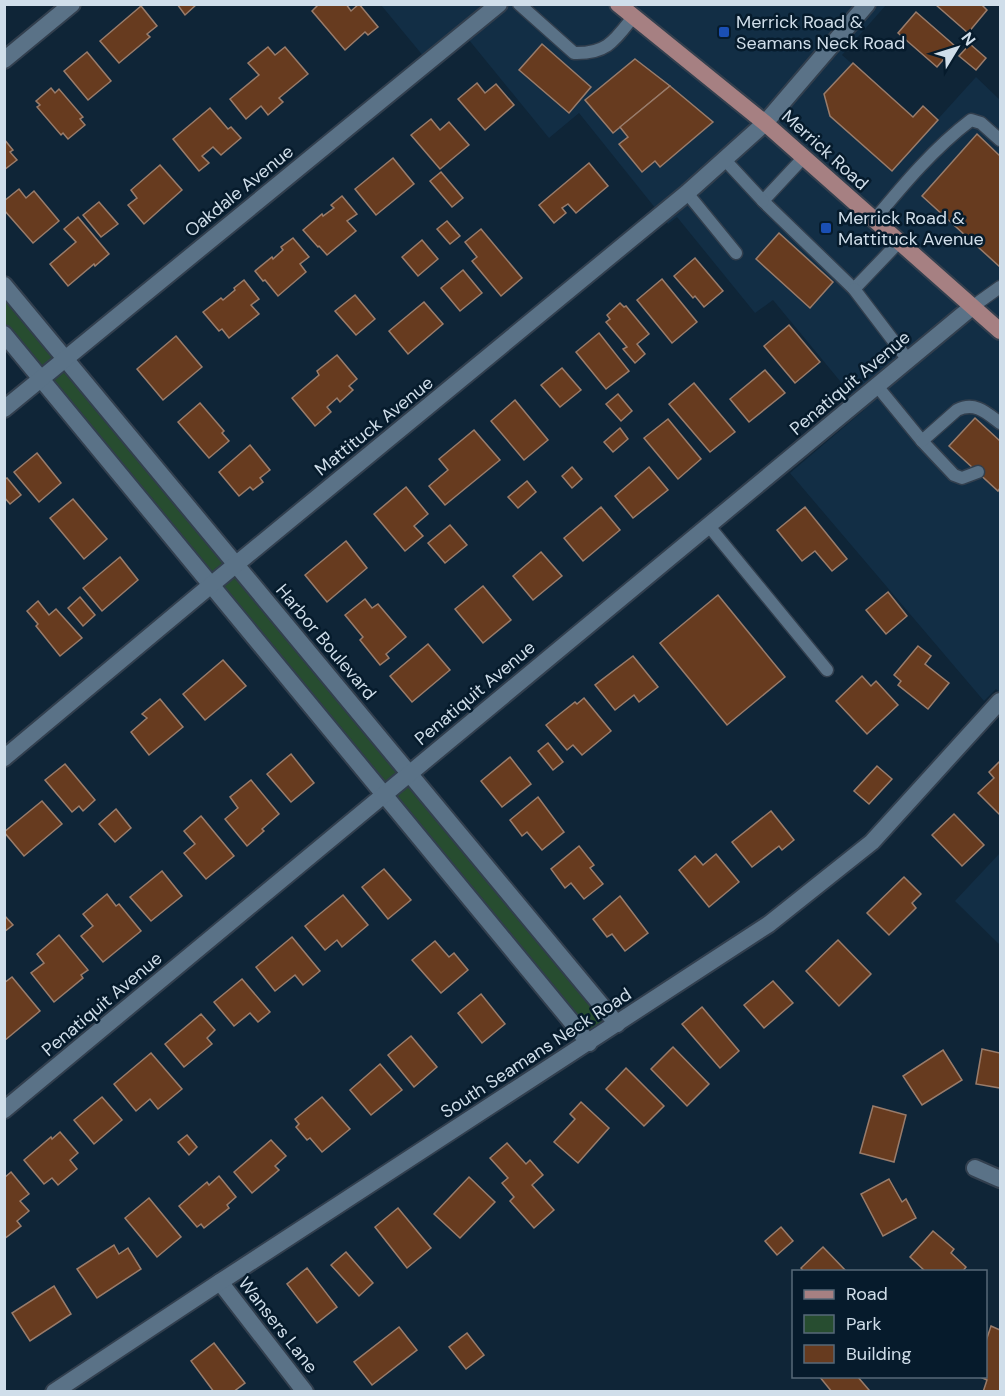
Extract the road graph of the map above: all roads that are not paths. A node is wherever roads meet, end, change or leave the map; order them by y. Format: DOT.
graph roads {
  1 [pos="72,4"];
  2 [pos="499,4"];
  3 [pos="519,4"];
  4 [pos="618,4"];
  5 [pos="867,4"];
  6 [pos="633,16"];
  7 [pos="4,60"];
  8 [pos="765,123"];
  9 [pos="1000,140"];
  10 [pos="804,157"];
  11 [pos="725,160"];
  12 [pos="687,194"];
  13 [pos="763,201"];
  14 [pos="874,220"];
  15 [pos="899,242"];
  16 [pos="736,253"];
  17 [pos="4,285"];
  18 [pos="1000,286"];
  19 [pos="854,289"];
  20 [pos="972,307"];
  21 [pos="1000,331"];
  22 [pos="4,334"];
  23 [pos="65,359"];
  24 [pos="908,360"];
  25 [pos="41,379"];
  26 [pos="877,386"];
  27 [pos="4,409"];
  28 [pos="1000,423"];
  29 [pos="922,441"];
  30 [pos="978,472"];
  31 [pos="708,525"];
  32 [pos="236,565"];
  33 [pos="211,585"];
  34 [pos="827,670"];
  35 [pos="1000,701"];
  36 [pos="4,758"];
  37 [pos="409,773"];
  38 [pos="384,794"];
  39 [pos="617,1024"];
  40 [pos="589,1042"];
  41 [pos="4,1110"];
  42 [pos="975,1168"];
  43 [pos="1000,1179"];
  44 [pos="220,1282"];
  45 [pos="54,1392"];
  46 [pos="305,1392"];
  1 -- 7 [label="street"];
  2 -- 23 [label="street, Oakdale Avenue"];
  3 -- 6 [label="lane"];
  4 -- 6 [label="main road, Merrick Road"];
  5 -- 8 [label="street, Mattituck Avenue"];
  6 -- 8 [label="main road, Merrick Road"];
  8 -- 10 [label="main road, Merrick Road"];
  8 -- 11 [label="street, Mattituck Avenue"];
  9 -- 14 [label="lane"];
  10 -- 13 [label="lane"];
  10 -- 14 [label="main road, Merrick Road"];
  11 -- 12 [label="street, Mattituck Avenue"];
  11 -- 13 [label="lane"];
  12 -- 16 [label="lane"];
  12 -- 32 [label="street, Mattituck Avenue"];
  13 -- 19 [label="lane"];
  14 -- 15 [label="main road, Merrick Road"];
  15 -- 19 [label="lane"];
  15 -- 20 [label="main road, Merrick Road"];
  17 -- 23 [label="street, Harbor Boulevard"];
  18 -- 20 [label="lane"];
  19 -- 24 [label="lane"];
  20 -- 21 [label="main road, Merrick Road"];
  20 -- 24 [label="street, Penatiquit Avenue"];
  22 -- 25 [label="street"];
  23 -- 25 [label="street, Oakdale Avenue"];
  23 -- 32 [label="street, Harbor Boulevard"];
  24 -- 26 [label="street, Penatiquit Avenue"];
  25 -- 27 [label="street, Oakdale Avenue"];
  25 -- 33 [label="street"];
  26 -- 29 [label="lane"];
  26 -- 31 [label="street, Penatiquit Avenue"];
  28 -- 29 [label="lane"];
  29 -- 30 [label="lane"];
  31 -- 34 [label="lane"];
  31 -- 37 [label="street, Penatiquit Avenue"];
  32 -- 33 [label="street, Mattituck Avenue"];
  32 -- 37 [label="street, Harbor Boulevard"];
  33 -- 36 [label="street, Mattituck Avenue"];
  33 -- 38 [label="street"];
  35 -- 39 [label="street, South Seamans Neck Road"];
  37 -- 38 [label="street, Penatiquit Avenue"];
  37 -- 39 [label="street, Harbor Boulevard"];
  38 -- 40 [label="street"];
  38 -- 41 [label="street, Penatiquit Avenue"];
  39 -- 40 [label="street, South Seamans Neck Road"];
  40 -- 44 [label="street, South Seamans Neck Road"];
  42 -- 43 [label="street"];
  44 -- 45 [label="street, South Seamans Neck Road"];
  44 -- 46 [label="street, Wansers Lane"];
}
